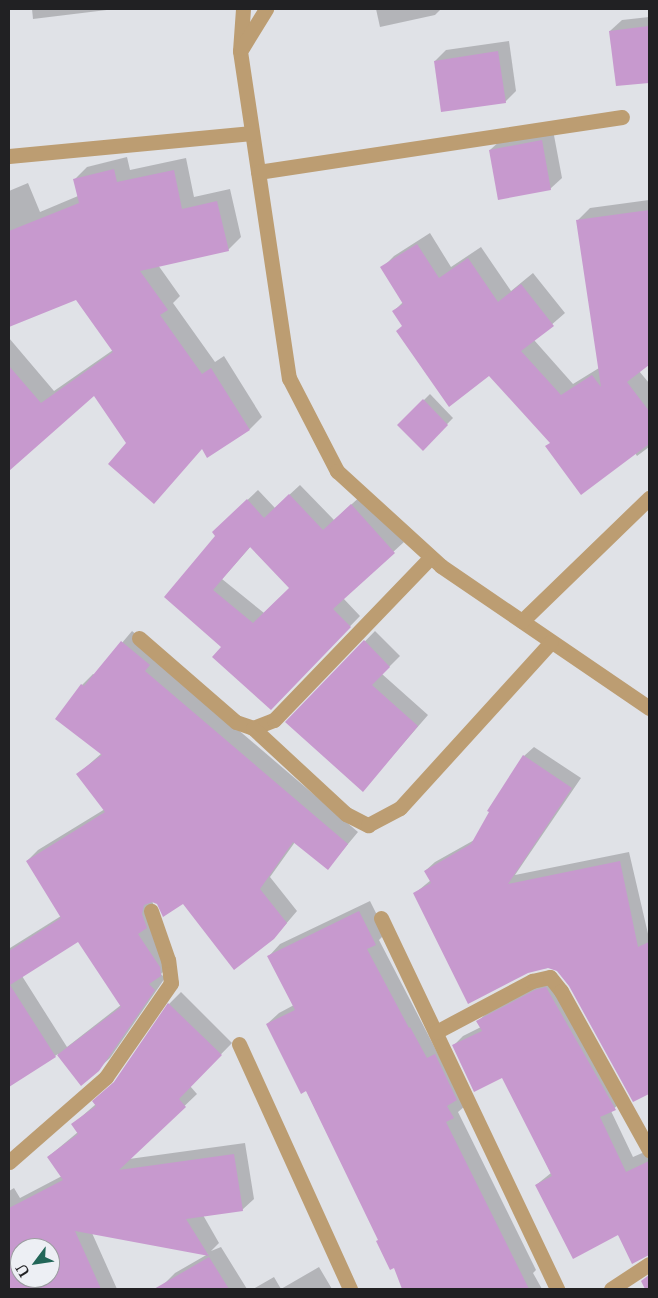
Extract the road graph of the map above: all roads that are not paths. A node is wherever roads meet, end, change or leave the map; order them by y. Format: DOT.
graph roads {
  1 [pos="243,9"];
  2 [pos="266,9"];
  3 [pos="240,51"];
  4 [pos="622,117"];
  5 [pos="252,133"];
  6 [pos="9,156"];
  7 [pos="258,172"];
  8 [pos="649,498"];
  9 [pos="431,557"];
  10 [pos="522,621"];
  11 [pos="139,638"];
  12 [pos="551,642"];
  13 [pos="649,708"];
  14 [pos="253,728"];
  15 [pos="151,911"];
  16 [pos="381,918"];
  17 [pos="436,1032"];
  18 [pos="239,1044"];
  19 [pos="649,1150"];
  20 [pos="9,1161"];
  21 [pos="649,1264"];
  22 [pos="350,1289"];
  23 [pos="558,1289"];
  24 [pos="611,1289"];
  1 -- 3 [label="street"];
  2 -- 3 [label="street"];
  3 -- 5 [label="street"];
  4 -- 7 [label="street"];
  5 -- 6 [label="street"];
  5 -- 7 [label="street"];
  7 -- 9 [label="street"];
  8 -- 10 [label="street"];
  9 -- 10 [label="street"];
  9 -- 14 [label="street"];
  10 -- 12 [label="street"];
  11 -- 14 [label="street"];
  12 -- 13 [label="street"];
  12 -- 14 [label="street"];
  15 -- 20 [label="street"];
  16 -- 17 [label="street"];
  17 -- 19 [label="street"];
  17 -- 23 [label="street"];
  18 -- 22 [label="street"];
  21 -- 24 [label="street"];
}
